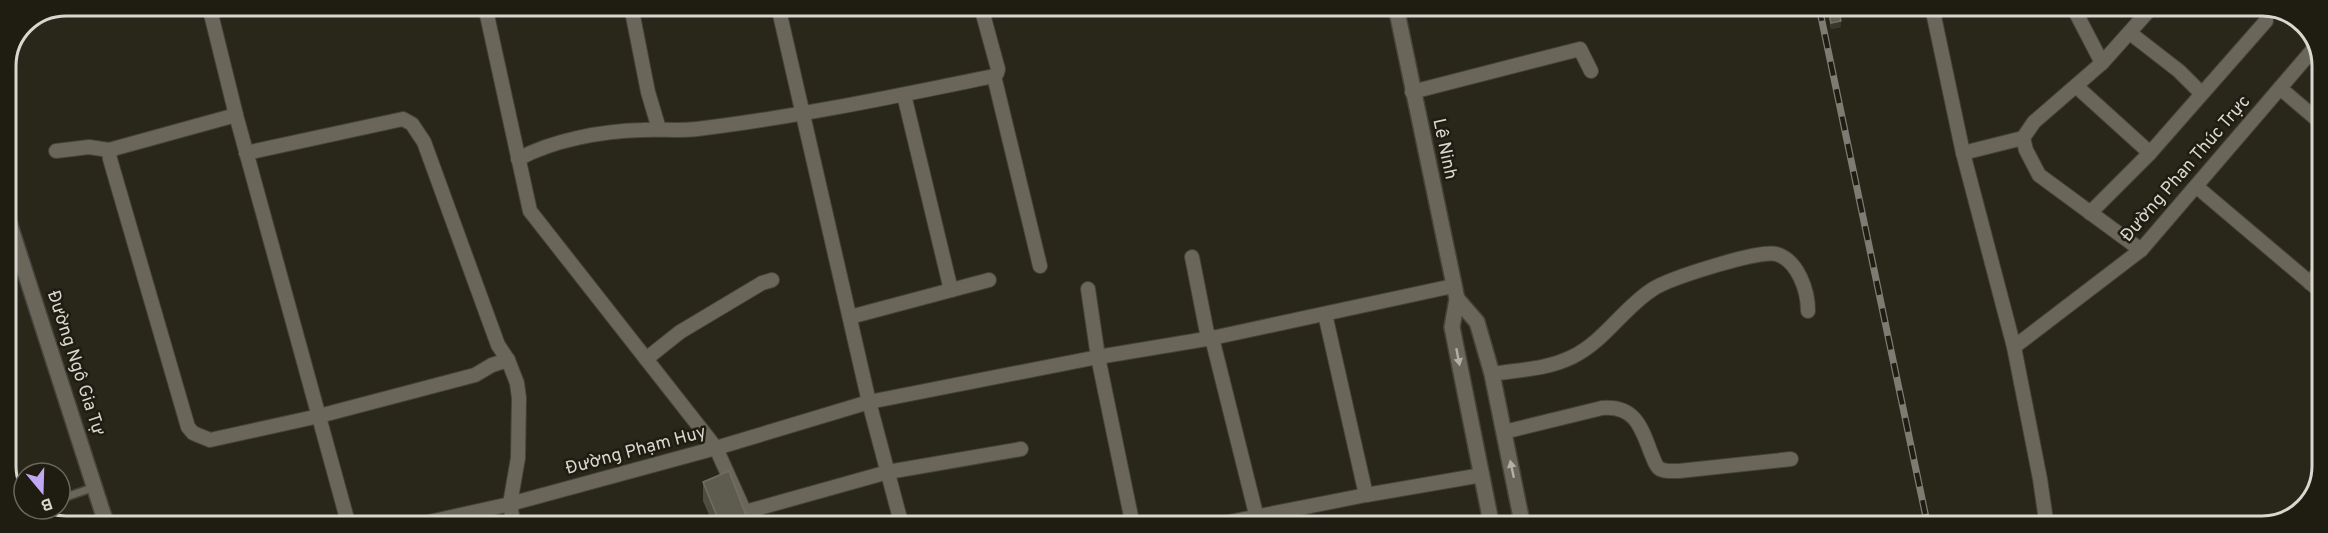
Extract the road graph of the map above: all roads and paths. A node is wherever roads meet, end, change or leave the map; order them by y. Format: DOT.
graph roads {
  1 [pos="211,16"];
  2 [pos="487,16"];
  3 [pos="633,16"];
  4 [pos="780,16"];
  5 [pos="984,16"];
  6 [pos="1397,16"];
  7 [pos="1934,16"];
  8 [pos="2078,16"];
  9 [pos="2144,16"];
  10 [pos="2266,21"];
  11 [pos="2130,33"];
  12 [pos="2310,53"];
  13 [pos="2102,63"];
  14 [pos="1591,71"];
  15 [pos="994,76"];
  16 [pos="2076,86"];
  17 [pos="2280,88"];
  18 [pos="1412,92"];
  19 [pos="2201,93"];
  20 [pos="904,95"];
  21 [pos="802,113"];
  22 [pos="236,115"];
  23 [pos="2311,115"];
  24 [pos="659,129"];
  25 [pos="2023,138"];
  26 [pos="110,150"];
  27 [pos="56,151"];
  28 [pos="246,153"];
  29 [pos="1963,153"];
  30 [pos="2150,153"];
  31 [pos="518,159"];
  32 [pos="2197,187"];
  33 [pos="2090,213"];
  34 [pos="16,245"];
  35 [pos="2141,250"];
  36 [pos="1192,257"];
  37 [pos="1040,266"];
  38 [pos="772,280"];
  39 [pos="988,280"];
  40 [pos="2310,283"];
  41 [pos="951,290"];
  42 [pos="1088,290"];
  43 [pos="1455,292"];
  44 [pos="1808,311"];
  45 [pos="1325,314"];
  46 [pos="850,317"];
  47 [pos="1212,338"];
  48 [pos="2014,347"];
  49 [pos="1098,357"];
  50 [pos="646,359"];
  51 [pos="508,360"];
  52 [pos="1492,374"];
  53 [pos="869,402"];
  54 [pos="319,416"];
  55 [pos="1504,432"];
  56 [pos="716,448"];
  57 [pos="1021,449"];
  58 [pos="1791,459"];
  59 [pos="888,472"];
  60 [pos="1482,475"];
  61 [pos="95,487"];
  62 [pos="72,495"];
  63 [pos="1366,495"];
  64 [pos="510,504"];
  65 [pos="745,512"];
  66 [pos="104,516"];
  67 [pos="346,516"];
  68 [pos="456,516"];
  69 [pos="512,516"];
  70 [pos="747,516"];
  71 [pos="899,516"];
  72 [pos="1131,516"];
  73 [pos="1257,516"];
  74 [pos="1279,516"];
  75 [pos="1490,516"];
  76 [pos="1521,516"];
  77 [pos="2045,516"];
  1 -- 22 [label="street"];
  2 -- 31 [label="street"];
  3 -- 24 [label="street"];
  4 -- 21 [label="street"];
  5 -- 15 [label="street"];
  6 -- 18 [label="street, Lê Ninh"];
  7 -- 29 [label="street"];
  8 -- 13 [label="street"];
  9 -- 11 [label="street"];
  10 -- 19 [label="street"];
  11 -- 13 [label="street"];
  11 -- 19 [label="street"];
  12 -- 17 [label="street, Đường Phan Thúc Trực"];
  13 -- 16 [label="street"];
  14 -- 18 [label="street"];
  15 -- 20 [label="street"];
  15 -- 37 [label="street"];
  16 -- 25 [label="street"];
  16 -- 30 [label="street"];
  17 -- 23 [label="street"];
  17 -- 32 [label="street, Đường Phan Thúc Trực"];
  18 -- 43 [label="street, Lê Ninh"];
  19 -- 30 [label="street"];
  20 -- 21 [label="street"];
  20 -- 41 [label="street"];
  21 -- 24 [label="street"];
  21 -- 46 [label="street"];
  22 -- 26 [label="street"];
  22 -- 28 [label="street"];
  24 -- 31 [label="street"];
  25 -- 29 [label="street"];
  25 -- 33 [label="street"];
  26 -- 27 [label="street"];
  26 -- 54 [label="street"];
  28 -- 51 [label="street"];
  28 -- 54 [label="street"];
  29 -- 48 [label="street"];
  30 -- 33 [label="street"];
  31 -- 50 [label="street"];
  32 -- 35 [label="street, Đường Phan Thúc Trực"];
  32 -- 40 [label="street"];
  33 -- 35 [label="street"];
  34 -- 61 [label="street, Đường Ngô Gia Tự"];
  35 -- 48 [label="street, Đường Phan Thúc Trực"];
  36 -- 47 [label="street"];
  38 -- 50 [label="street"];
  39 -- 41 [label="street"];
  41 -- 46 [label="street"];
  42 -- 49 [label="street"];
  43 -- 45 [label="street, Đường Phạm Huy"];
  43 -- 52 [label="street, Lê Ninh"];
  43 -- 60 [label="street, Lê Ninh, one-way"];
  44 -- 52 [label="street"];
  45 -- 47 [label="street, Đường Phạm Huy"];
  45 -- 63 [label="street"];
  46 -- 53 [label="street"];
  47 -- 49 [label="street, Đường Phạm Huy"];
  47 -- 73 [label="street"];
  48 -- 77 [label="street"];
  49 -- 53 [label="street, Đường Phạm Huy"];
  49 -- 72 [label="street"];
  50 -- 56 [label="street"];
  51 -- 54 [label="street"];
  51 -- 64 [label="street"];
  52 -- 55 [label="street, Lê Ninh"];
  53 -- 56 [label="street, Đường Phạm Huy"];
  53 -- 59 [label="street"];
  54 -- 67 [label="street"];
  55 -- 58 [label="street"];
  76 -- 55 [label="street, Lê Ninh, one-way"];
  56 -- 64 [label="street, Đường Phạm Huy"];
  56 -- 65 [label="street"];
  57 -- 59 [label="street"];
  59 -- 65 [label="street"];
  59 -- 71 [label="street"];
  60 -- 63 [label="street"];
  60 -- 75 [label="street, Lê Ninh"];
  61 -- 62 [label="lane"];
  61 -- 66 [label="street, Đường Ngô Gia Tự"];
  63 -- 74 [label="street"];
  64 -- 68 [label="street, Đường Phạm Huy"];
  64 -- 69 [label="street"];
  65 -- 70 [label="street"];
}
